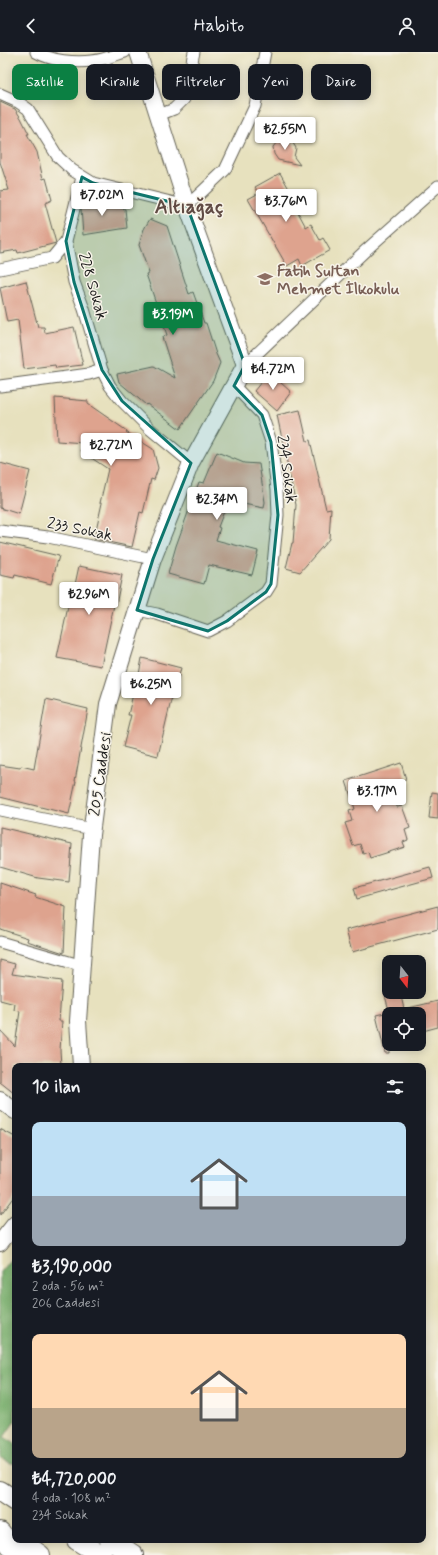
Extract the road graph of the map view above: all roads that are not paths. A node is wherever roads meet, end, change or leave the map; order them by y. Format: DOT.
graph roads {
  1 [pos="36,52"];
  2 [pos="125,52"];
  3 [pos="138,52"];
  4 [pos="194,52"];
  5 [pos="265,52"];
  6 [pos="0,94"];
  7 [pos="159,115"];
  8 [pos="82,177"];
  9 [pos="438,186"];
  10 [pos="187,206"];
  11 [pos="66,242"];
  12 [pos="0,268"];
  13 [pos="245,365"];
  14 [pos="102,370"];
  15 [pos="0,386"];
  16 [pos="234,386"];
  17 [pos="191,463"];
  18 [pos="0,531"];
  19 [pos="153,559"];
  20 [pos="137,610"];
  21 [pos="0,810"];
  22 [pos="92,829"];
  23 [pos="0,942"];
  24 [pos="83,966"];
  25 [pos="81,1063"];
  26 [pos="0,1100"];
  27 [pos="12,1109"];
  28 [pos="12,1228"];
  29 [pos="0,1243"];
  30 [pos="0,1491"];
  31 [pos="12,1493"];
  32 [pos="12,1499"];
  33 [pos="0,1528"];
  34 [pos="0,1532"];
  35 [pos="12,1536"];
  36 [pos="22,1543"];
  37 [pos="82,1543"];
  38 [pos="115,1543"];
  39 [pos="20,1555"];
  40 [pos="40,1555"];
  41 [pos="101,1555"];
  42 [pos="133,1555"];
  1 -- 2 [label="street"];
  3 -- 7 [label="street"];
  4 -- 7 [label="street"];
  5 -- 10 [label="street"];
  6 -- 8 [label="street"];
  7 -- 10 [label="street"];
  8 -- 10 [label="street"];
  8 -- 11 [label="street, 228 Sokak"];
  9 -- 13 [label="street, 205 Caddesi"];
  10 -- 13 [label="street"];
  11 -- 12 [label="street"];
  11 -- 14 [label="street, 228 Sokak"];
  13 -- 16 [label="street, 205 Caddesi"];
  14 -- 15 [label="street"];
  14 -- 17 [label="street, 228 Sokak"];
  16 -- 17 [label="street, 205 Caddesi"];
  16 -- 20 [label="street, 234 Sokak"];
  17 -- 19 [label="street, 205 Caddesi"];
  18 -- 19 [label="street, 233 Sokak"];
  19 -- 20 [label="street, 205 Caddesi"];
  20 -- 22 [label="street, 205 Caddesi"];
  21 -- 22 [label="street"];
  22 -- 24 [label="street, 205 Caddesi"];
  23 -- 24 [label="street"];
  24 -- 25 [label="street, 205 Caddesi"];
  26 -- 27 [label="street"];
  28 -- 29 [label="street"];
  30 -- 31 [label="highway"];
  30 -- 32 [label="highway"];
  33 -- 35 [label="highway"];
  34 -- 39 [label="highway"];
  36 -- 40 [label="highway"];
  37 -- 41 [label="highway"];
  38 -- 42 [label="highway"];
}
